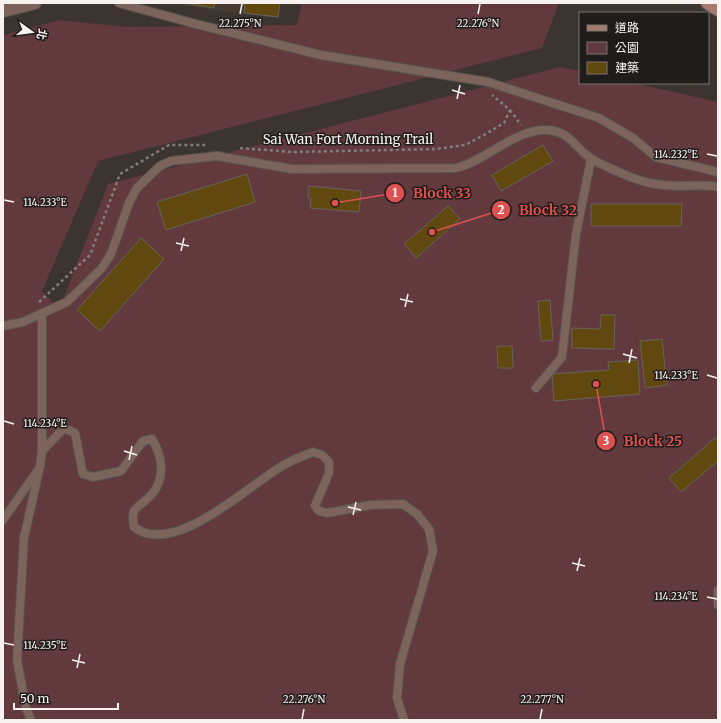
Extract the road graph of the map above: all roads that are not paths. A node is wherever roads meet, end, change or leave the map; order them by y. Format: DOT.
graph roads {
  1 [pos="35,3"];
  2 [pos="119,3"];
  3 [pos="707,3"];
  4 [pos="718,10"];
  5 [pos="3,11"];
  6 [pos="591,160"];
  7 [pos="718,172"];
  8 [pos="718,187"];
  9 [pos="42,313"];
  10 [pos="3,326"];
  11 [pos="536,388"];
  12 [pos="42,451"];
  13 [pos="40,466"];
  14 [pos="3,520"];
  15 [pos="718,590"];
  16 [pos="718,605"];
  17 [pos="31,720"];
  18 [pos="404,720"];
  1 -- 5 [label="street"];
  2 -- 7 [label="lane"];
  3 -- 4 [label="street"];
  6 -- 8 [label="lane"];
  6 -- 9 [label="lane"];
  6 -- 11 [label="lane"];
  9 -- 10 [label="lane"];
  9 -- 12 [label="lane"];
  12 -- 13 [label="lane"];
  12 -- 18 [label="lane"];
  13 -- 14 [label="lane"];
  13 -- 17 [label="lane"];
  15 -- 16 [label="lane"];
}
